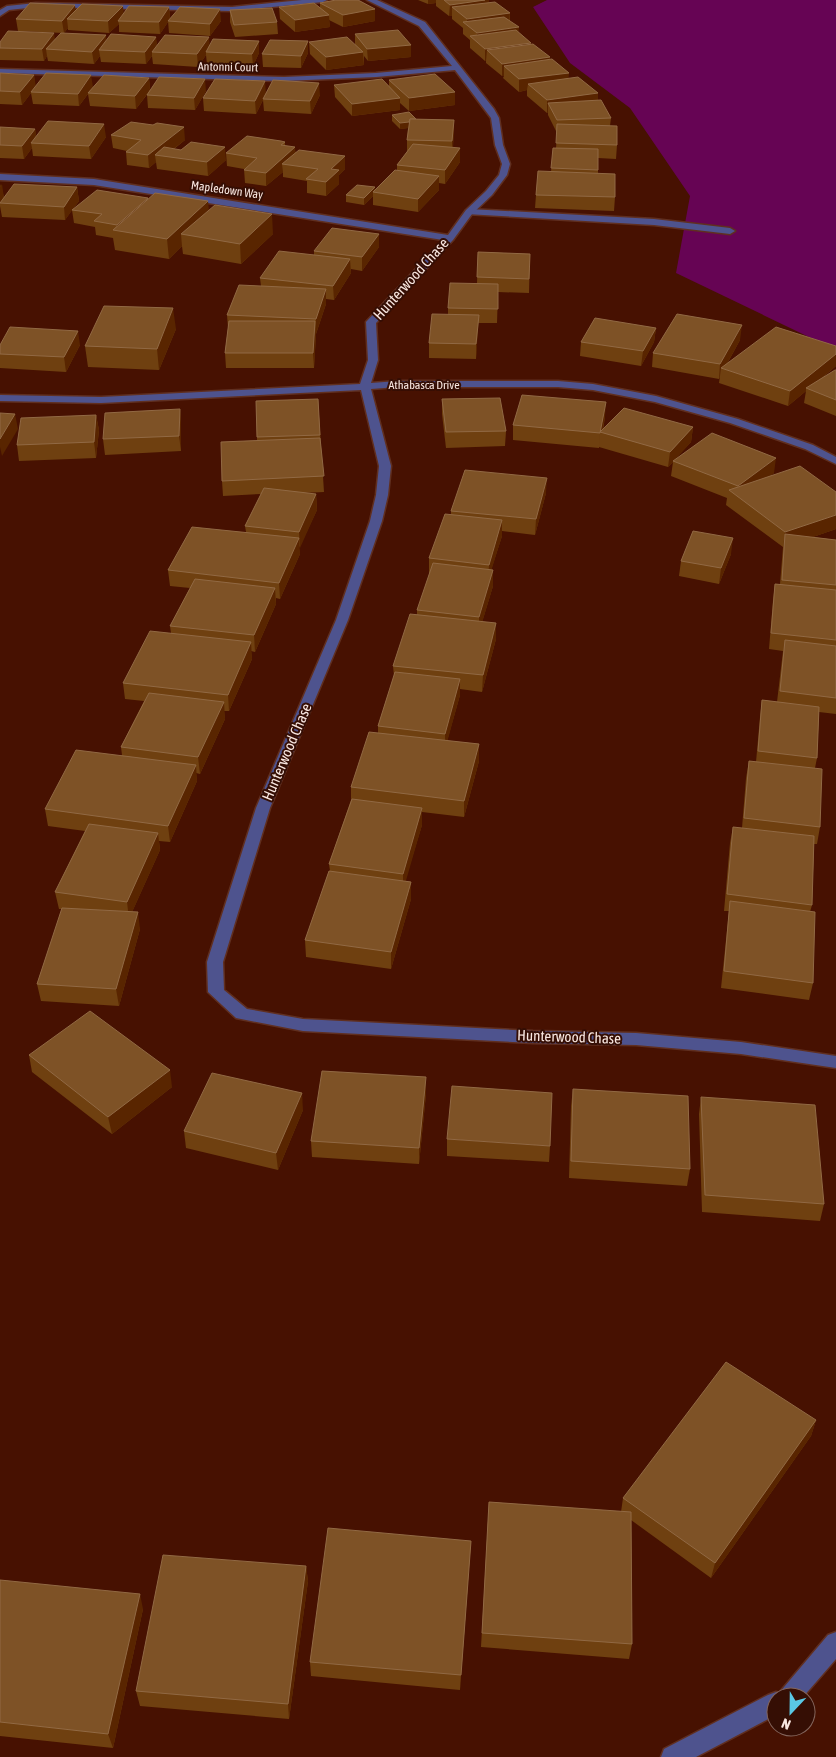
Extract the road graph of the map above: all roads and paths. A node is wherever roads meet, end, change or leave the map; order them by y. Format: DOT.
graph roads {
  1 [pos="323,0"];
  2 [pos="372,0"];
  3 [pos="0,14"];
  4 [pos="456,68"];
  5 [pos="0,71"];
  6 [pos="0,177"];
  7 [pos="469,212"];
  8 [pos="730,231"];
  9 [pos="450,238"];
  10 [pos="365,385"];
  11 [pos="0,398"];
  12 [pos="836,461"];
  13 [pos="836,1062"];
  14 [pos="836,1643"];
  15 [pos="797,1687"];
  16 [pos="766,1708"];
  17 [pos="672,1757"];
  1 -- 3 [label="street"];
  2 -- 4 [label="street, Hunterwood Chase"];
  4 -- 5 [label="street, Antonni Court"];
  4 -- 7 [label="street, Hunterwood Chase"];
  6 -- 9 [label="street, Mapledown Way"];
  7 -- 8 [label="street"];
  7 -- 9 [label="street, Hunterwood Chase"];
  9 -- 10 [label="street, Hunterwood Chase"];
  10 -- 11 [label="street, Athabasca Drive"];
  10 -- 12 [label="street, Athabasca Drive"];
  10 -- 13 [label="street, Hunterwood Chase"];
  14 -- 15 [label="street"];
  16 -- 17 [label="street"];
}
